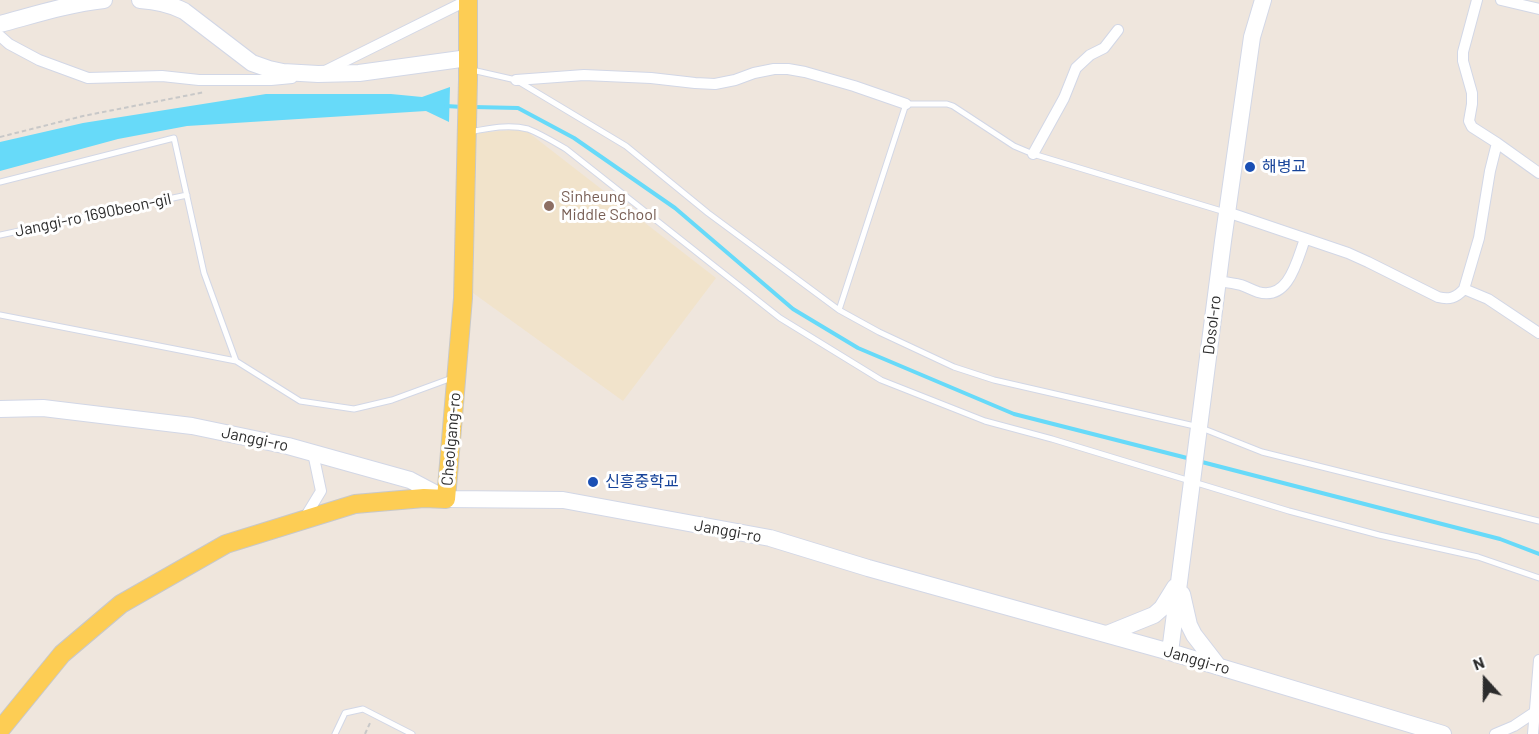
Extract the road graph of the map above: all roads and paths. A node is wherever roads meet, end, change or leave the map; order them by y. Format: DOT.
graph roads {
  1 [pos="104,0"];
  2 [pos="140,0"];
  3 [pos="468,0"];
  4 [pos="1263,0"];
  5 [pos="1477,0"];
  6 [pos="1502,0"];
  7 [pos="1539,9"];
  8 [pos="0,24"];
  9 [pos="1118,30"];
  10 [pos="0,36"];
  11 [pos="468,69"];
  12 [pos="318,74"];
  13 [pos="516,80"];
  14 [pos="205,92"];
  15 [pos="906,104"];
  16 [pos="466,130"];
  17 [pos="0,137"];
  18 [pos="1497,143"];
  19 [pos="1033,154"];
  20 [pos="1539,172"];
  21 [pos="0,182"];
  22 [pos="187,195"];
  23 [pos="1227,212"];
  24 [pos="0,236"];
  25 [pos="1305,239"];
  26 [pos="1218,281"];
  27 [pos="1464,289"];
  28 [pos="839,310"];
  29 [pos="0,315"];
  30 [pos="1539,333"];
  31 [pos="236,362"];
  32 [pos="456,377"];
  33 [pos="0,409"];
  34 [pos="1198,432"];
  35 [pos="313,453"];
  36 [pos="1192,478"];
  37 [pos="446,499"];
  38 [pos="303,520"];
  39 [pos="1539,521"];
  40 [pos="1539,578"];
  41 [pos="1179,581"];
  42 [pos="1107,634"];
  43 [pos="1170,652"];
  44 [pos="1539,660"];
  45 [pos="1218,666"];
  46 [pos="1535,712"];
  47 [pos="375,715"];
  48 [pos="1389,718"];
  49 [pos="0,730"];
  50 [pos="335,734"];
  51 [pos="365,734"];
  52 [pos="412,734"];
  53 [pos="1408,734"];
  54 [pos="1443,734"];
  55 [pos="1495,734"];
  56 [pos="1533,734"];
  1 -- 8 [label="main road"];
  2 -- 12 [label="main road"];
  3 -- 11 [label="main road, Cheolgang-ro"];
  3 -- 12 [label="street"];
  4 -- 23 [label="main road, Dosol-ro"];
  5 -- 18 [label="street"];
  6 -- 7 [label="street"];
  9 -- 19 [label="street"];
  10 -- 12 [label="street"];
  11 -- 12 [label="main road"];
  11 -- 13 [label="lane"];
  11 -- 16 [label="main road, Cheolgang-ro"];
  13 -- 15 [label="street"];
  13 -- 28 [label="lane"];
  14 -- 17 [label="path"];
  15 -- 19 [label="lane"];
  15 -- 28 [label="lane"];
  16 -- 32 [label="main road, Cheolgang-ro"];
  16 -- 36 [label="lane"];
  18 -- 20 [label="street"];
  18 -- 27 [label="street"];
  19 -- 23 [label="lane"];
  21 -- 22 [label="lane"];
  22 -- 24 [label="lane, Janggi-ro 1690beon-gil"];
  22 -- 31 [label="lane"];
  23 -- 25 [label="street"];
  23 -- 26 [label="main road, Dosol-ro"];
  25 -- 26 [label="street"];
  25 -- 27 [label="street"];
  26 -- 34 [label="main road, Dosol-ro"];
  27 -- 30 [label="street"];
  28 -- 34 [label="lane"];
  29 -- 31 [label="lane"];
  31 -- 32 [label="lane"];
  32 -- 37 [label="main road, Cheolgang-ro"];
  33 -- 35 [label="main road, Janggi-ro"];
  34 -- 36 [label="main road, Dosol-ro"];
  34 -- 39 [label="lane"];
  35 -- 37 [label="main road, Janggi-ro"];
  35 -- 38 [label="street"];
  36 -- 40 [label="lane"];
  36 -- 41 [label="main road, Dosol-ro"];
  37 -- 38 [label="main road, Cheolgang-ro"];
  37 -- 42 [label="main road, Janggi-ro"];
  38 -- 49 [label="main road, Cheolgang-ro"];
  41 -- 42 [label="main road"];
  41 -- 43 [label="main road, Dosol-ro"];
  41 -- 45 [label="main road"];
  42 -- 43 [label="main road, Janggi-ro"];
  43 -- 45 [label="main road, Janggi-ro"];
  44 -- 46 [label="street"];
  45 -- 48 [label="main road, Janggi-ro"];
  46 -- 55 [label="street"];
  46 -- 56 [label="street"];
  47 -- 50 [label="lane"];
  47 -- 51 [label="path"];
  47 -- 52 [label="lane"];
  48 -- 53 [label="street"];
  48 -- 54 [label="main road, Janggi-ro"];
}
